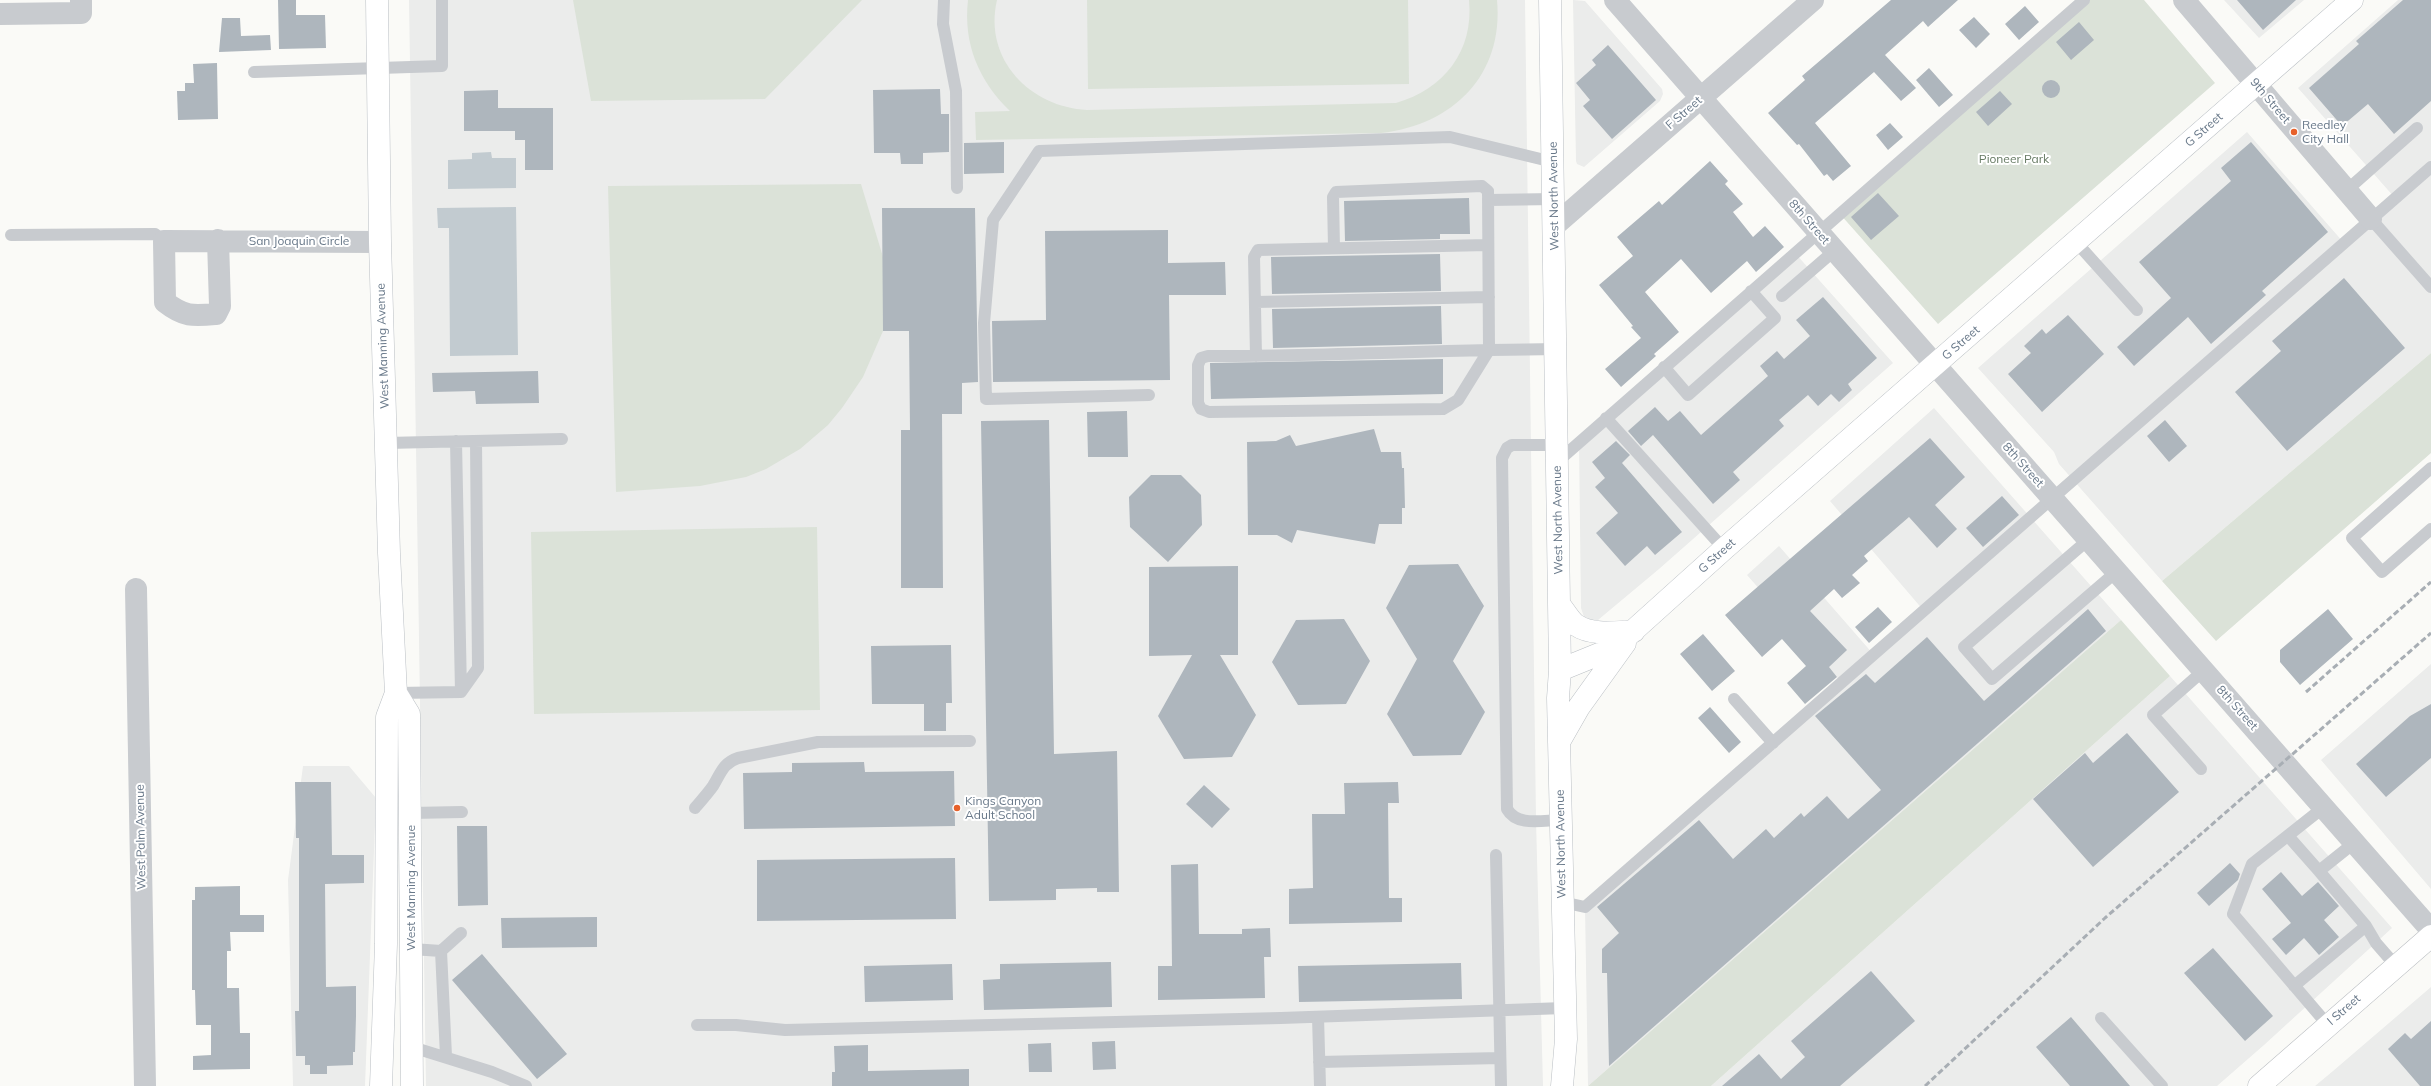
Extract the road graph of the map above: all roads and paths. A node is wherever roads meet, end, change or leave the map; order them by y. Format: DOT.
graph roads {
  1 [pos="377,0"];
  2 [pos="442,0"];
  3 [pos="944,0"];
  4 [pos="1550,0"];
  5 [pos="1615,0"];
  6 [pos="1813,0"];
  7 [pos="2084,0"];
  8 [pos="2184,0"];
  9 [pos="2352,0"];
  10 [pos="81,6"];
  11 [pos="0,14"];
  12 [pos="378,68"];
  13 [pos="254,72"];
  14 [pos="2256,84"];
  15 [pos="1700,99"];
  16 [pos="2417,128"];
  17 [pos="1553,162"];
  18 [pos="2431,167"];
  19 [pos="957,188"];
  20 [pos="2347,190"];
  21 [pos="1554,199"];
  22 [pos="1488,200"];
  23 [pos="2371,219"];
  24 [pos="1554,226"];
  25 [pos="1818,232"];
  26 [pos="11,235"];
  27 [pos="218,240"];
  28 [pos="164,241"];
  29 [pos="380,242"];
  30 [pos="2076,242"];
  31 [pos="1488,245"];
  32 [pos="1334,248"];
  33 [pos="1834,250"];
  34 [pos="2431,287"];
  35 [pos="1751,291"];
  36 [pos="1782,296"];
  37 [pos="1489,297"];
  38 [pos="1256,302"];
  39 [pos="2137,310"];
  40 [pos="1556,349"];
  41 [pos="1488,350"];
  42 [pos="1256,356"];
  43 [pos="1934,366"];
  44 [pos="1664,367"];
  45 [pos="1149,395"];
  46 [pos="1606,418"];
  47 [pos="562,439"];
  48 [pos="456,441"];
  49 [pos="476,441"];
  50 [pos="386,443"];
  51 [pos="1557,453"];
  52 [pos="2431,468"];
  53 [pos="2053,500"];
  54 [pos="2431,529"];
  55 [pos="2088,540"];
  56 [pos="1724,549"];
  57 [pos="2116,572"];
  58 [pos="136,589"];
  59 [pos="1559,604"];
  60 [pos="1634,631"];
  61 [pos="1560,670"];
  62 [pos="2203,671"];
  63 [pos="460,692"];
  64 [pos="396,693"];
  65 [pos="1734,699"];
  66 [pos="970,742"];
  67 [pos="1560,742"];
  68 [pos="1773,743"];
  69 [pos="2201,769"];
  70 [pos="2324,807"];
  71 [pos="695,808"];
  72 [pos="462,812"];
  73 [pos="410,813"];
  74 [pos="1561,820"];
  75 [pos="2288,837"];
  76 [pos="2354,843"];
  77 [pos="1496,855"];
  78 [pos="2319,871"];
  79 [pos="1562,902"];
  80 [pos="2366,926"];
  81 [pos="2431,930"];
  82 [pos="462,933"];
  83 [pos="2431,936"];
  84 [pos="412,949"];
  85 [pos="441,951"];
  86 [pos="2396,966"];
  87 [pos="2294,986"];
  88 [pos="1564,1008"];
  89 [pos="1499,1012"];
  90 [pos="1318,1017"];
  91 [pos="2101,1018"];
  92 [pos="2327,1024"];
  93 [pos="698,1026"];
  94 [pos="1566,1039"];
  95 [pos="412,1047"];
  96 [pos="446,1056"];
  97 [pos="1500,1058"];
  98 [pos="1319,1062"];
  99 [pos="145,1086"];
  100 [pos="382,1086"];
  101 [pos="412,1086"];
  102 [pos="526,1086"];
  103 [pos="1320,1086"];
  104 [pos="1501,1086"];
  105 [pos="1562,1086"];
  106 [pos="1577,1086"];
  107 [pos="2162,1086"];
  108 [pos="2259,1086"];
  1 -- 12 [label="street, West Manning Avenue"];
  2 -- 12 [label="lane"];
  3 -- 19 [label="lane"];
  4 -- 17 [label="street, West North Avenue"];
  5 -- 15 [label="street, 8th Street"];
  6 -- 15 [label="street, F Street"];
  7 -- 25 [label="lane"];
  8 -- 14 [label="street, 9th Street"];
  9 -- 14 [label="street, G Street"];
  10 -- 11 [label="street"];
  12 -- 13 [label="lane"];
  12 -- 29 [label="street, West Manning Avenue"];
  14 -- 20 [label="street, 9th Street"];
  14 -- 30 [label="street, G Street"];
  15 -- 24 [label="street, F Street"];
  15 -- 25 [label="street, 8th Street"];
  16 -- 20 [label="lane"];
  17 -- 21 [label="street, West North Avenue"];
  17 -- 45 [label="lane"];
  18 -- 23 [label="lane"];
  20 -- 23 [label="street, 9th Street"];
  21 -- 22 [label="lane"];
  21 -- 24 [label="street, West North Avenue"];
  22 -- 31 [label="lane"];
  22 -- 32 [label="lane"];
  23 -- 34 [label="lane"];
  23 -- 53 [label="lane"];
  24 -- 40 [label="street, West North Avenue"];
  25 -- 33 [label="street, 8th Street"];
  25 -- 35 [label="lane"];
  26 -- 28 [label="lane"];
  27 -- 28 [label="street, San Joaquin Circle"];
  27 -- 28 [label="street"];
  27 -- 29 [label="street, San Joaquin Circle"];
  29 -- 50 [label="street, West Manning Avenue"];
  30 -- 39 [label="lane"];
  30 -- 43 [label="street, G Street"];
  31 -- 32 [label="lane"];
  31 -- 37 [label="lane"];
  32 -- 38 [label="lane"];
  33 -- 36 [label="lane"];
  33 -- 43 [label="street, 8th Street"];
  35 -- 44 [label="lane"];
  35 -- 44 [label="lane"];
  37 -- 38 [label="lane"];
  37 -- 41 [label="lane"];
  38 -- 42 [label="lane"];
  40 -- 41 [label="lane"];
  40 -- 51 [label="street, West North Avenue"];
  41 -- 42 [label="lane"];
  41 -- 42 [label="lane"];
  43 -- 53 [label="street, 8th Street"];
  43 -- 56 [label="street, G Street"];
  44 -- 46 [label="lane"];
  46 -- 51 [label="lane"];
  46 -- 56 [label="lane"];
  47 -- 49 [label="lane"];
  48 -- 49 [label="lane"];
  48 -- 50 [label="lane"];
  48 -- 63 [label="lane"];
  49 -- 63 [label="lane"];
  50 -- 64 [label="street, West Manning Avenue"];
  51 -- 59 [label="street, West North Avenue"];
  51 -- 74 [label="lane"];
  52 -- 54 [label="lane"];
  53 -- 55 [label="street, 8th Street"];
  53 -- 68 [label="lane"];
  55 -- 57 [label="street, 8th Street"];
  55 -- 57 [label="lane"];
  56 -- 60 [label="street, G Street"];
  57 -- 62 [label="street, 8th Street"];
  58 -- 99 [label="street, West Palm Avenue"];
  59 -- 60 [label="street"];
  59 -- 61 [label="street, West North Avenue"];
  60 -- 61 [label="street, G Street"];
  60 -- 67 [label="street"];
  61 -- 67 [label="street, West North Avenue"];
  62 -- 69 [label="lane"];
  62 -- 70 [label="street, 8th Street"];
  63 -- 64 [label="lane"];
  64 -- 73 [label="street, West Manning Avenue"];
  64 -- 100 [label="street, West Manning Avenue"];
  65 -- 68 [label="lane"];
  66 -- 71 [label="lane"];
  67 -- 74 [label="street, West North Avenue"];
  68 -- 79 [label="lane"];
  70 -- 75 [label="lane"];
  70 -- 76 [label="street, 8th Street"];
  72 -- 73 [label="lane"];
  73 -- 84 [label="street, West Manning Avenue"];
  74 -- 79 [label="street, West North Avenue"];
  75 -- 78 [label="lane"];
  75 -- 87 [label="lane"];
  76 -- 78 [label="lane"];
  76 -- 81 [label="street, 8th Street"];
  77 -- 89 [label="lane"];
  78 -- 80 [label="lane"];
  79 -- 88 [label="street, West North Avenue"];
  80 -- 86 [label="lane"];
  80 -- 87 [label="lane"];
  82 -- 85 [label="lane"];
  83 -- 86 [label="street, I Street"];
  84 -- 85 [label="lane"];
  84 -- 95 [label="street, West Manning Avenue"];
  85 -- 96 [label="lane"];
  86 -- 92 [label="street, I Street"];
  87 -- 92 [label="lane"];
  88 -- 89 [label="lane"];
  88 -- 94 [label="street, West North Avenue"];
  89 -- 90 [label="lane"];
  89 -- 97 [label="lane"];
  90 -- 93 [label="lane"];
  90 -- 98 [label="lane"];
  91 -- 107 [label="lane"];
  92 -- 108 [label="street, I Street"];
  94 -- 105 [label="street, West North Avenue"];
  94 -- 106 [label="street, West North Avenue"];
  95 -- 96 [label="lane"];
  95 -- 101 [label="street, West Manning Avenue"];
  96 -- 102 [label="lane"];
  97 -- 98 [label="lane"];
  97 -- 104 [label="lane"];
  98 -- 103 [label="lane"];
}
